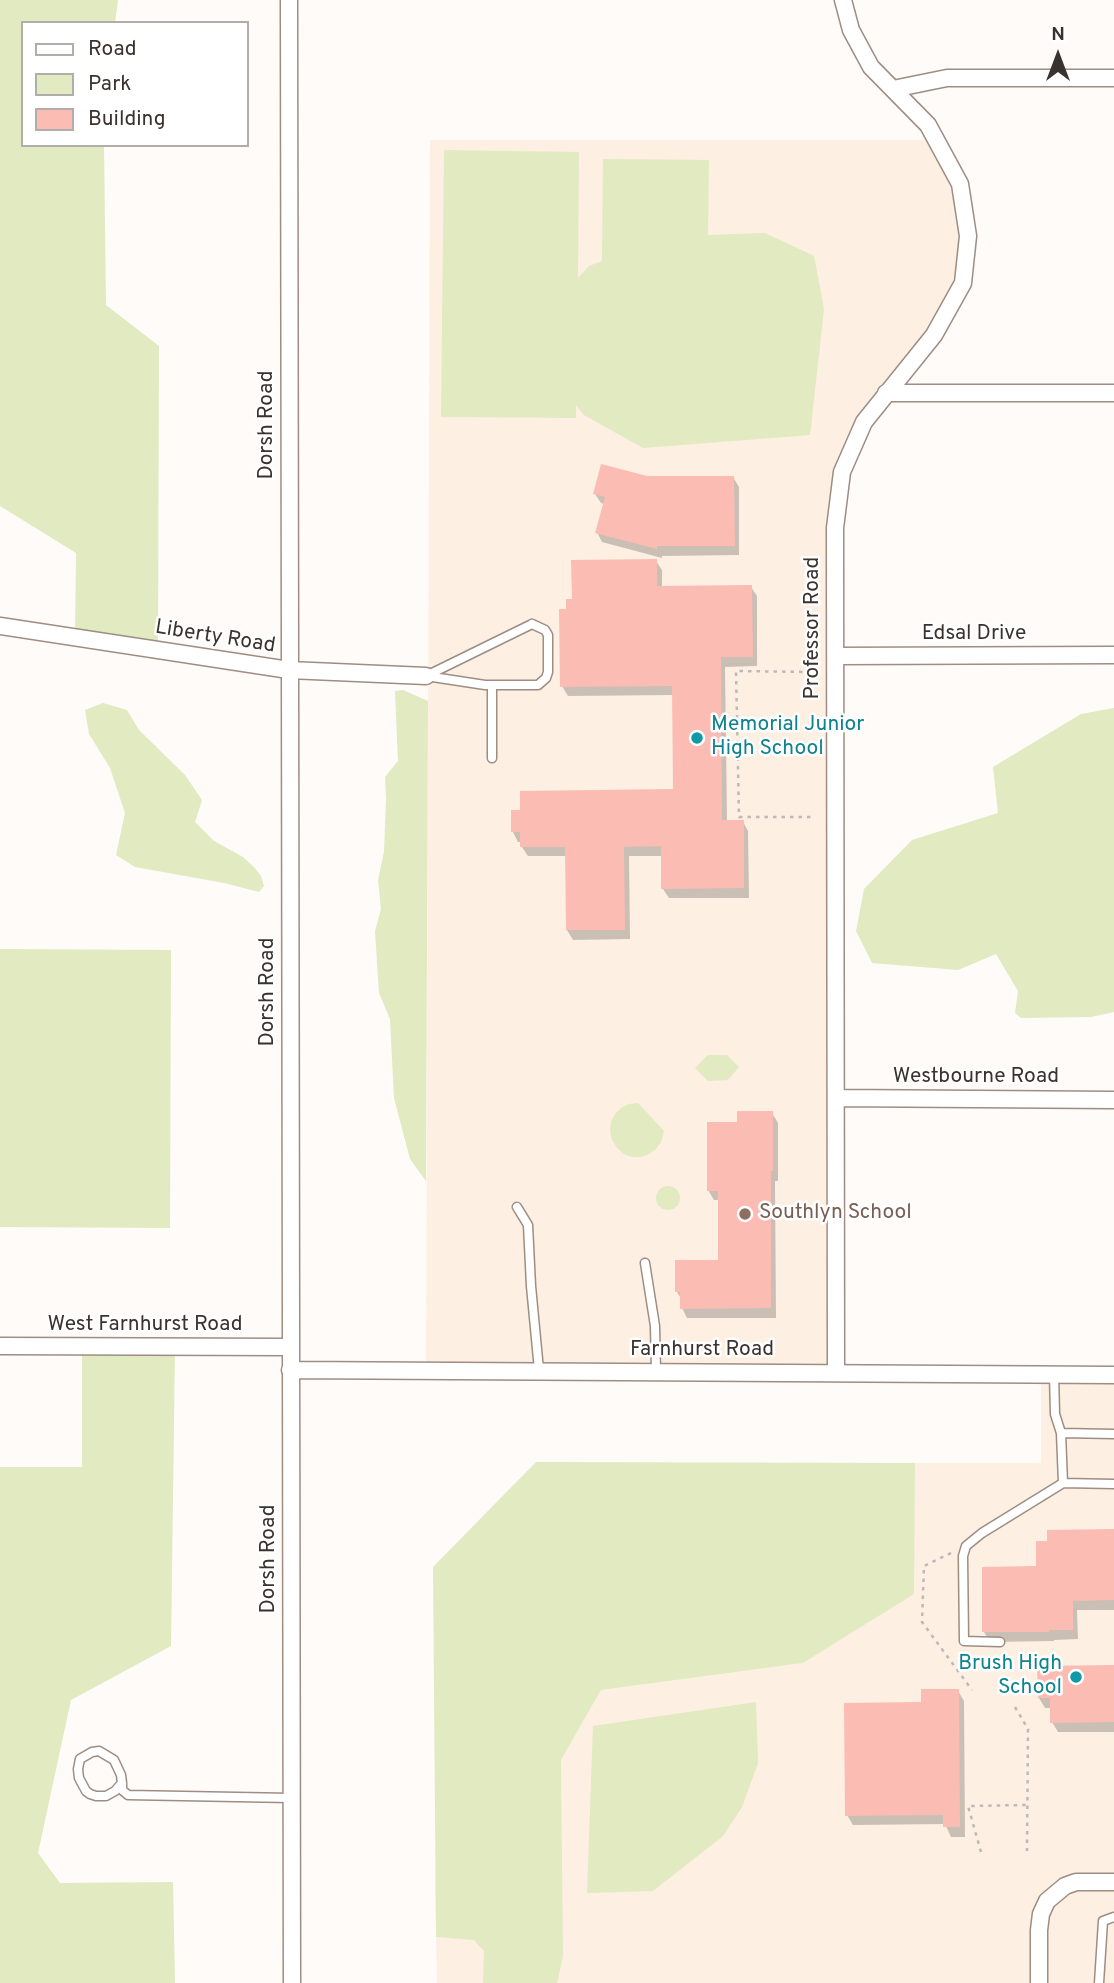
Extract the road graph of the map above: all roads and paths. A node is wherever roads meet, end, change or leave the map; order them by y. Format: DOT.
graph roads {
  1 [pos="289,0"];
  2 [pos="843,0"];
  3 [pos="1114,78"];
  4 [pos="893,89"];
  5 [pos="886,393"];
  6 [pos="1114,393"];
  7 [pos="0,626"];
  8 [pos="1114,655"];
  9 [pos="835,656"];
  10 [pos="289,670"];
  11 [pos="811,672"];
  12 [pos="426,676"];
  13 [pos="492,685"];
  14 [pos="492,758"];
  15 [pos="812,817"];
  16 [pos="837,1098"];
  17 [pos="1114,1100"];
  18 [pos="517,1207"];
  19 [pos="645,1263"];
  20 [pos="0,1346"];
  21 [pos="290,1347"];
  22 [pos="290,1370"];
  23 [pos="539,1370"];
  24 [pos="656,1371"];
  25 [pos="836,1373"];
  26 [pos="1054,1374"];
  27 [pos="1114,1374"];
  28 [pos="1061,1433"];
  29 [pos="1114,1434"];
  30 [pos="1063,1483"];
  31 [pos="1114,1483"];
  32 [pos="967,1546"];
  33 [pos="1000,1642"];
  34 [pos="972,1690"];
  35 [pos="1015,1707"];
  36 [pos="122,1783"];
  37 [pos="291,1798"];
  38 [pos="1027,1805"];
  39 [pos="1027,1851"];
  40 [pos="981,1852"];
  41 [pos="1106,1882"];
  42 [pos="1114,1917"];
  43 [pos="292,1983"];
  44 [pos="1040,1983"];
  45 [pos="1099,1983"];
  1 -- 10 [label="street, Dorsh Road"];
  2 -- 4 [label="street, Professor Road"];
  3 -- 4 [label="street"];
  4 -- 5 [label="street, Professor Road"];
  5 -- 6 [label="street"];
  5 -- 9 [label="street, Professor Road"];
  7 -- 10 [label="street, Liberty Road"];
  8 -- 9 [label="street, Edsal Drive"];
  9 -- 16 [label="street, Professor Road"];
  10 -- 12 [label="street, Liberty Road"];
  10 -- 21 [label="street, Dorsh Road"];
  11 -- 15 [label="path"];
  12 -- 13 [label="lane"];
  12 -- 13 [label="lane"];
  13 -- 14 [label="lane"];
  16 -- 17 [label="street, Westbourne Road"];
  16 -- 25 [label="street, Professor Road"];
  18 -- 23 [label="lane"];
  19 -- 24 [label="lane"];
  20 -- 21 [label="street, West Farnhurst Road"];
  21 -- 22 [label="street, Dorsh Road"];
  22 -- 23 [label="street, Farnhurst Road"];
  22 -- 37 [label="street, Dorsh Road"];
  23 -- 24 [label="street, Farnhurst Road"];
  24 -- 25 [label="street, Farnhurst Road"];
  25 -- 26 [label="street, Farnhurst Road"];
  26 -- 27 [label="street, Farnhurst Road"];
  26 -- 28 [label="lane"];
  28 -- 29 [label="lane"];
  28 -- 30 [label="lane"];
  30 -- 31 [label="lane"];
  30 -- 32 [label="lane"];
  32 -- 33 [label="lane"];
  32 -- 34 [label="path"];
  35 -- 38 [label="path"];
  36 -- 36 [label="lane"];
  36 -- 37 [label="lane"];
  37 -- 43 [label="street, Dorsh Road"];
  38 -- 39 [label="path"];
  38 -- 40 [label="path"];
  41 -- 44 [label="street"];
  42 -- 45 [label="lane"];
}
